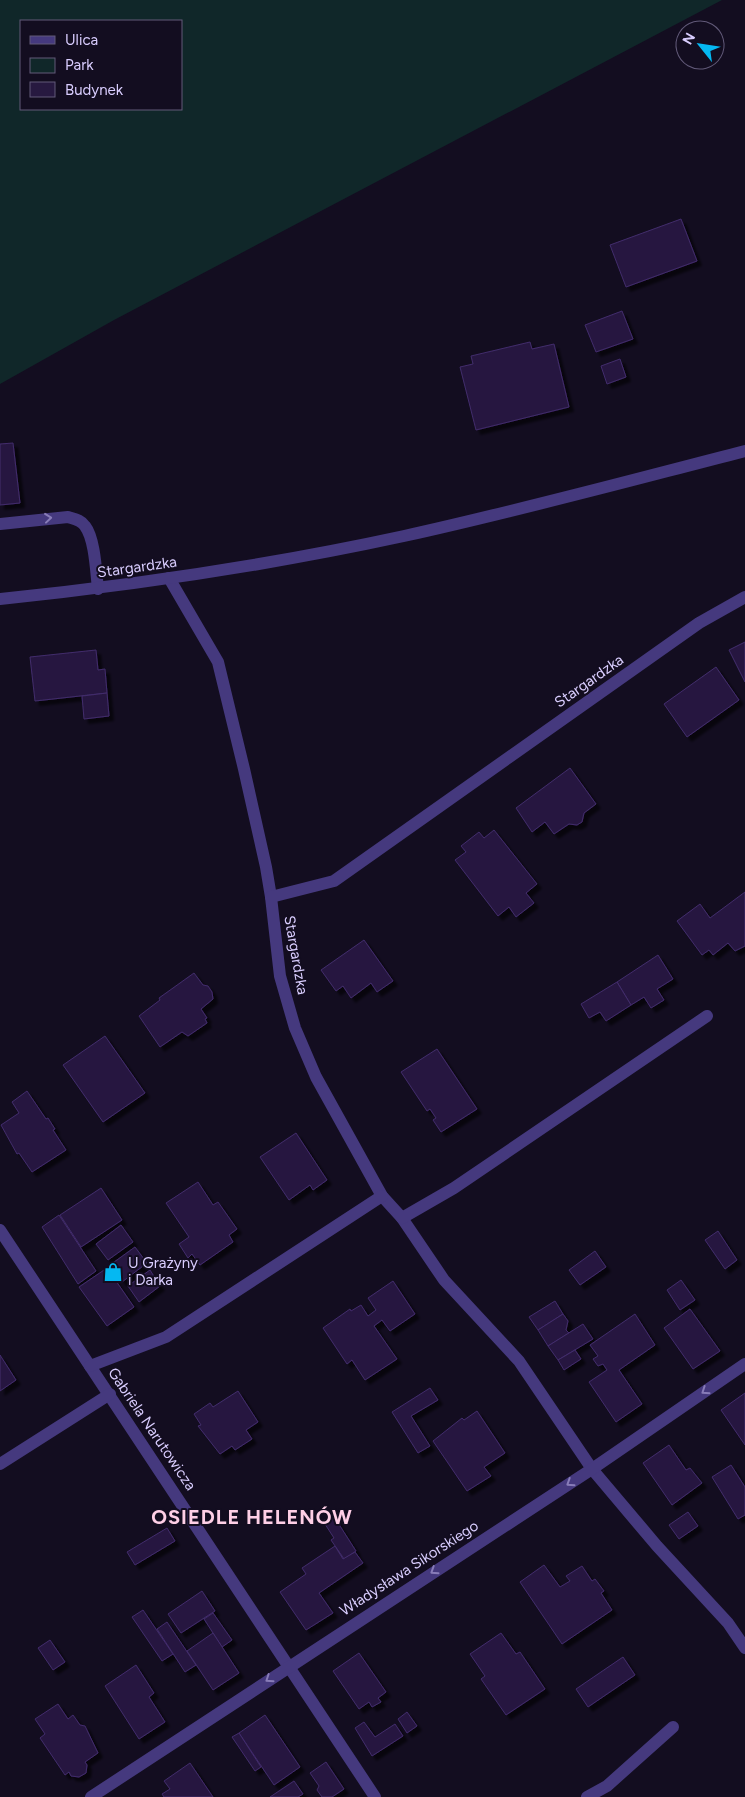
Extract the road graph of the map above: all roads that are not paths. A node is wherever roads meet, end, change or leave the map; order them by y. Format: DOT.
graph roads {
  1 [pos="745,451"];
  2 [pos="0,524"];
  3 [pos="170,578"];
  4 [pos="98,589"];
  5 [pos="745,597"];
  6 [pos="0,599"];
  7 [pos="270,897"];
  8 [pos="707,1016"];
  9 [pos="382,1196"];
  10 [pos="402,1218"];
  11 [pos="0,1230"];
  12 [pos="745,1364"];
  13 [pos="90,1366"];
  14 [pos="110,1394"];
  15 [pos="0,1464"];
  16 [pos="592,1469"];
  17 [pos="745,1648"];
  18 [pos="290,1665"];
  19 [pos="673,1727"];
  20 [pos="90,1797"];
  21 [pos="375,1797"];
  22 [pos="587,1797"];
  1 -- 3 [label="street, Stargardzka"];
  2 -- 4 [label="street, one-way"];
  3 -- 4 [label="street, Stargardzka"];
  3 -- 7 [label="street"];
  4 -- 6 [label="street, Stargardzka"];
  5 -- 7 [label="street, Stargardzka"];
  7 -- 9 [label="street, Stargardzka"];
  8 -- 10 [label="street"];
  9 -- 10 [label="street, Stargardzka"];
  9 -- 13 [label="street"];
  10 -- 16 [label="street, Stargardzka"];
  11 -- 13 [label="street, Gabriela Narutowicza"];
  12 -- 16 [label="street, Władysława Sikorskiego, one-way"];
  13 -- 14 [label="street, Gabriela Narutowicza"];
  14 -- 15 [label="street"];
  14 -- 18 [label="street, Gabriela Narutowicza"];
  16 -- 17 [label="street, Stargardzka"];
  16 -- 18 [label="street, Władysława Sikorskiego, one-way"];
  18 -- 20 [label="street, Władysława Sikorskiego, one-way"];
  18 -- 21 [label="street, Gabriela Narutowicza"];
  19 -- 22 [label="street"];
}
